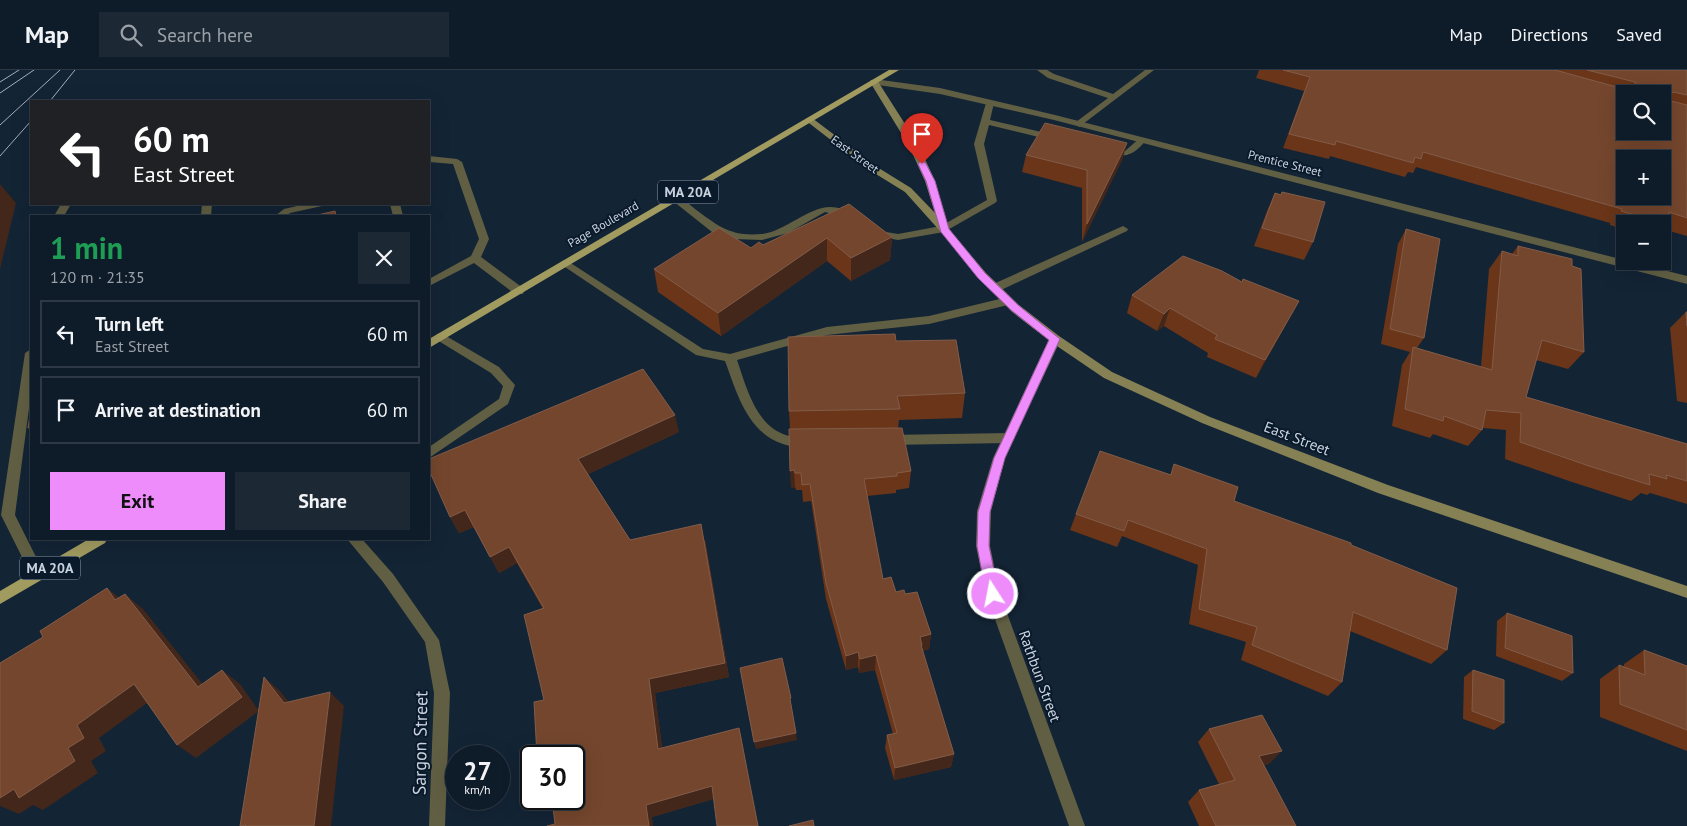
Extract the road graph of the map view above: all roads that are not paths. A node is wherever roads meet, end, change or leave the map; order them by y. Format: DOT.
graph roads {
  1 [pos="895,70"];
  2 [pos="1041,70"];
  3 [pos="1150,70"];
  4 [pos="874,82"];
  5 [pos="1115,97"];
  6 [pos="990,103"];
  7 [pos="809,120"];
  8 [pos="985,120"];
  9 [pos="1079,124"];
  10 [pos="1141,140"];
  11 [pos="1069,142"];
  12 [pos="1097,149"];
  13 [pos="430,159"];
  14 [pos="676,199"];
  15 [pos="315,205"];
  16 [pos="282,215"];
  17 [pos="1123,229"];
  18 [pos="944,230"];
  19 [pos="475,258"];
  20 [pos="566,263"];
  21 [pos="1687,280"];
  22 [pos="430,282"];
  23 [pos="995,288"];
  24 [pos="518,290"];
  25 [pos="1008,300"];
  26 [pos="441,336"];
  27 [pos="1055,339"];
  28 [pos="430,343"];
  29 [pos="730,358"];
  30 [pos="30,360"];
  31 [pos="1009,438"];
  32 [pos="875,440"];
  33 [pos="817,441"];
  34 [pos="430,452"];
  35 [pos="98,540"];
  36 [pos="355,540"];
  37 [pos="38,575"];
  38 [pos="1687,592"];
  39 [pos="0,598"];
  40 [pos="437,826"];
  41 [pos="1077,826"];
  1 -- 4 [label="main road, Page Boulevard / MA 20A"];
  2 -- 5 [label="street"];
  3 -- 5 [label="street"];
  4 -- 6 [label="street, Prentice Street"];
  4 -- 7 [label="main road, Page Boulevard / MA 20A"];
  4 -- 18 [label="main road, East Street"];
  5 -- 9 [label="street"];
  6 -- 8 [label="street"];
  6 -- 9 [label="street, Prentice Street"];
  7 -- 14 [label="main road, Page Boulevard / MA 20A"];
  7 -- 18 [label="main road, East Street"];
  8 -- 11 [label="street"];
  8 -- 18 [label="street"];
  9 -- 10 [label="street, Prentice Street"];
  10 -- 12 [label="street"];
  10 -- 21 [label="street, Prentice Street"];
  13 -- 19 [label="street"];
  14 -- 18 [label="street"];
  14 -- 20 [label="main road, Page Boulevard / MA 20A"];
  15 -- 16 [label="street"];
  17 -- 23 [label="street"];
  18 -- 23 [label="main road, East Street"];
  19 -- 22 [label="street"];
  19 -- 24 [label="street"];
  20 -- 24 [label="main road, Page Boulevard / MA 20A"];
  20 -- 29 [label="street"];
  23 -- 25 [label="main road, East Street"];
  24 -- 26 [label="main road, Page Boulevard / MA 20A"];
  25 -- 27 [label="main road, East Street"];
  25 -- 29 [label="street"];
  26 -- 28 [label="main road, Page Boulevard / MA 20A"];
  26 -- 34 [label="street"];
  27 -- 31 [label="street, Rathbun Street"];
  27 -- 38 [label="main road, East Street"];
  29 -- 33 [label="street"];
  30 -- 37 [label="street"];
  31 -- 32 [label="street"];
  31 -- 41 [label="street, Rathbun Street"];
  35 -- 37 [label="main road, MA 20A"];
  36 -- 40 [label="street, Sargon Street"];
  37 -- 39 [label="main road, MA 20A"];
}
